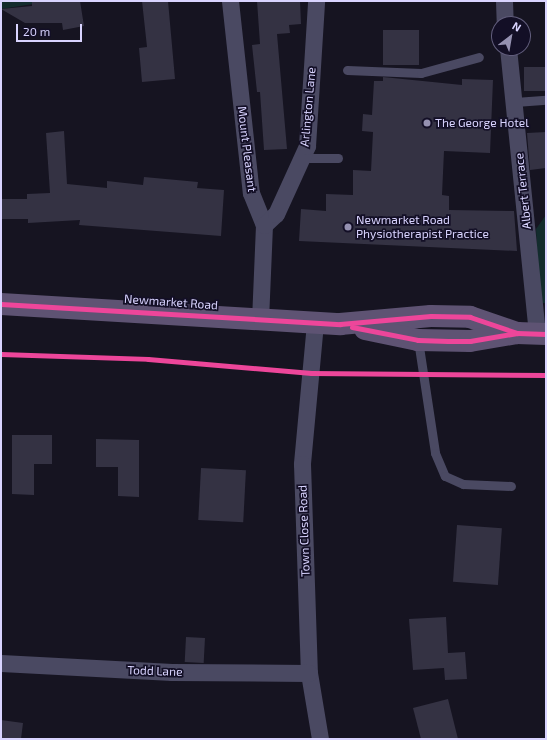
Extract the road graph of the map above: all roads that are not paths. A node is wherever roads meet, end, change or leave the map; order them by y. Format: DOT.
graph roads {
  1 [pos="230,1"];
  2 [pos="316,1"];
  3 [pos="504,1"];
  4 [pos="505,16"];
  5 [pos="509,56"];
  6 [pos="479,57"];
  7 [pos="347,70"];
  8 [pos="546,100"];
  9 [pos="515,102"];
  10 [pos="302,158"];
  11 [pos="338,158"];
  12 [pos="264,225"];
  13 [pos="1,304"];
  14 [pos="260,320"];
  15 [pos="315,323"];
  16 [pos="340,324"];
  17 [pos="533,334"];
  18 [pos="418,340"];
  19 [pos="511,486"];
  20 [pos="1,662"];
  21 [pos="309,673"];
  22 [pos="320,739"];
  1 -- 12 [label="street, Mount Pleasant"];
  2 -- 10 [label="street, Arlington Lane"];
  3 -- 4 [label="street"];
  5 -- 9 [label="street, Albert Terrace"];
  6 -- 7 [label="lane"];
  8 -- 9 [label="lane"];
  9 -- 17 [label="street, Albert Terrace"];
  10 -- 11 [label="lane"];
  10 -- 12 [label="street, Arlington Lane"];
  12 -- 14 [label="street, Mount Pleasant"];
  13 -- 14 [label="main road, Newmarket Road"];
  14 -- 15 [label="main road, Newmarket Road"];
  15 -- 16 [label="main road, Newmarket Road"];
  15 -- 21 [label="street, Town Close Road"];
  16 -- 17 [label="main road, Newmarket Road"];
  16 -- 18 [label="main road, Newmarket Road"];
  17 -- 18 [label="main road, Newmarket Road"];
  18 -- 19 [label="lane"];
  20 -- 21 [label="street, Todd Lane"];
  21 -- 22 [label="street, Town Close Road"];
}
